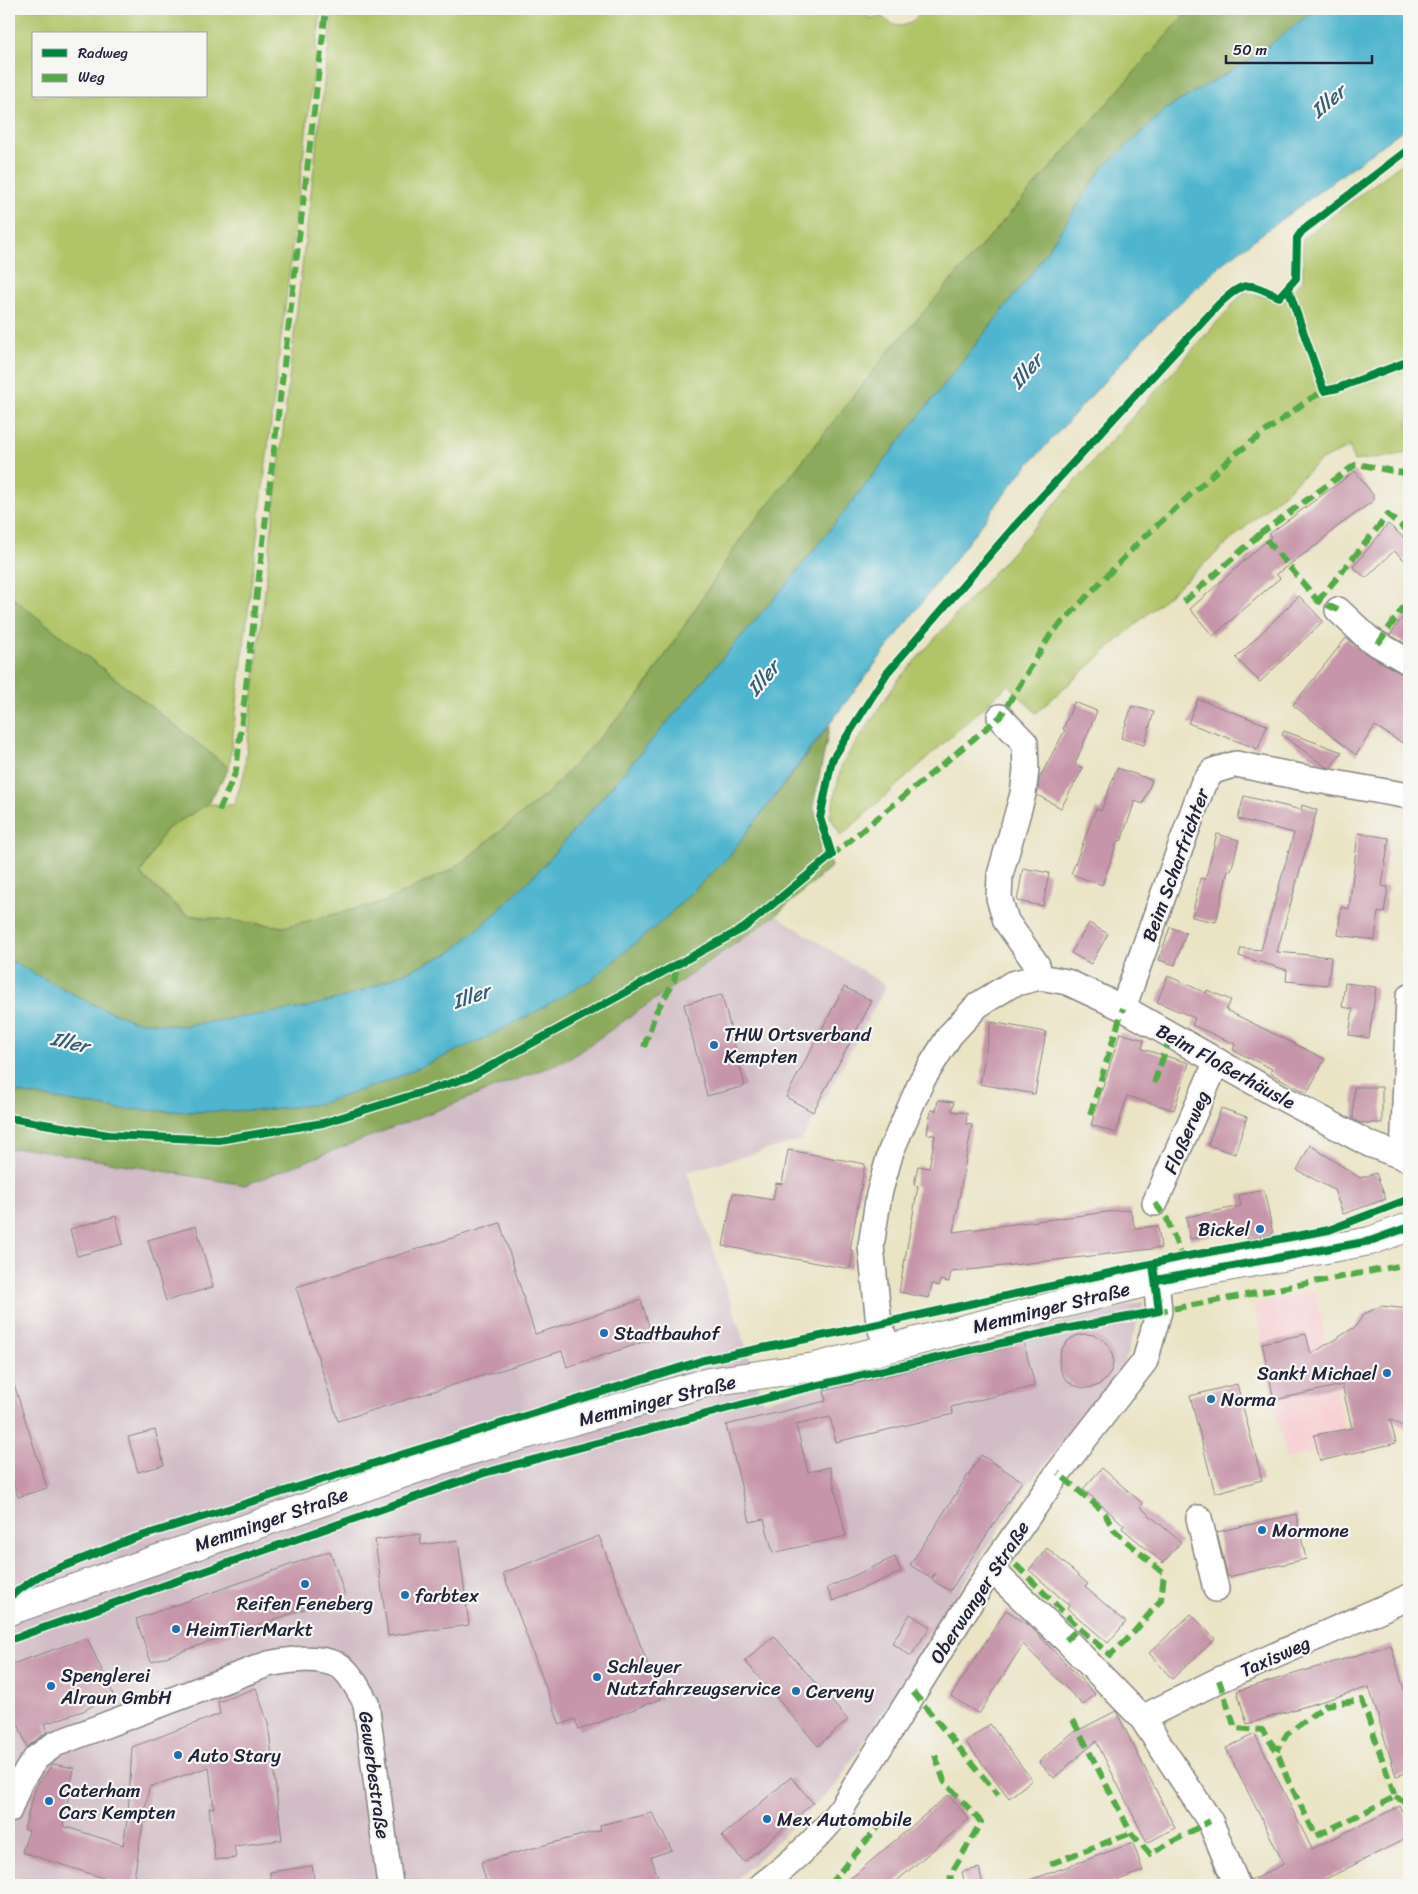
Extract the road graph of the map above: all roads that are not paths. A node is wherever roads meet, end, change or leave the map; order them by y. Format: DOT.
graph roads {
  1 [pos="1338,610"];
  2 [pos="1409,662"];
  3 [pos="1000,717"];
  4 [pos="1409,796"];
  5 [pos="1040,977"];
  6 [pos="1409,997"];
  7 [pos="1123,1008"];
  8 [pos="1217,1061"];
  9 [pos="1406,1158"];
  10 [pos="1155,1203"];
  11 [pos="1409,1227"];
  12 [pos="1156,1280"];
  13 [pos="888,1348"];
  14 [pos="1199,1518"];
  15 [pos="991,1569"];
  16 [pos="1216,1590"];
  17 [pos="1409,1597"];
  18 [pos="9,1611"];
  19 [pos="1142,1718"];
  20 [pos="9,1810"];
  21 [pos="390,1885"];
  22 [pos="762,1885"];
  23 [pos="1237,1885"];
  1 -- 2 [label="street"];
  3 -- 5 [label="street"];
  4 -- 7 [label="street, Beim Scharfrichter"];
  5 -- 7 [label="street, Beim Floßerhäusle"];
  5 -- 13 [label="street, Beim Floßerhäusle"];
  6 -- 9 [label="street"];
  7 -- 8 [label="street, Beim Floßerhäusle"];
  8 -- 9 [label="street, Beim Floßerhäusle"];
  8 -- 10 [label="street, Floßerweg"];
  11 -- 12 [label="main road, Memminger Straße"];
  12 -- 13 [label="main road, Memminger Straße"];
  12 -- 15 [label="street, Oberwanger Straße"];
  13 -- 18 [label="main road, Memminger Straße"];
  14 -- 16 [label="street"];
  15 -- 19 [label="street"];
  15 -- 22 [label="street, Oberwanger Straße"];
  17 -- 19 [label="street, Taxisweg"];
  19 -- 23 [label="street"];
  20 -- 21 [label="street, Gewerbestraße"];
}
